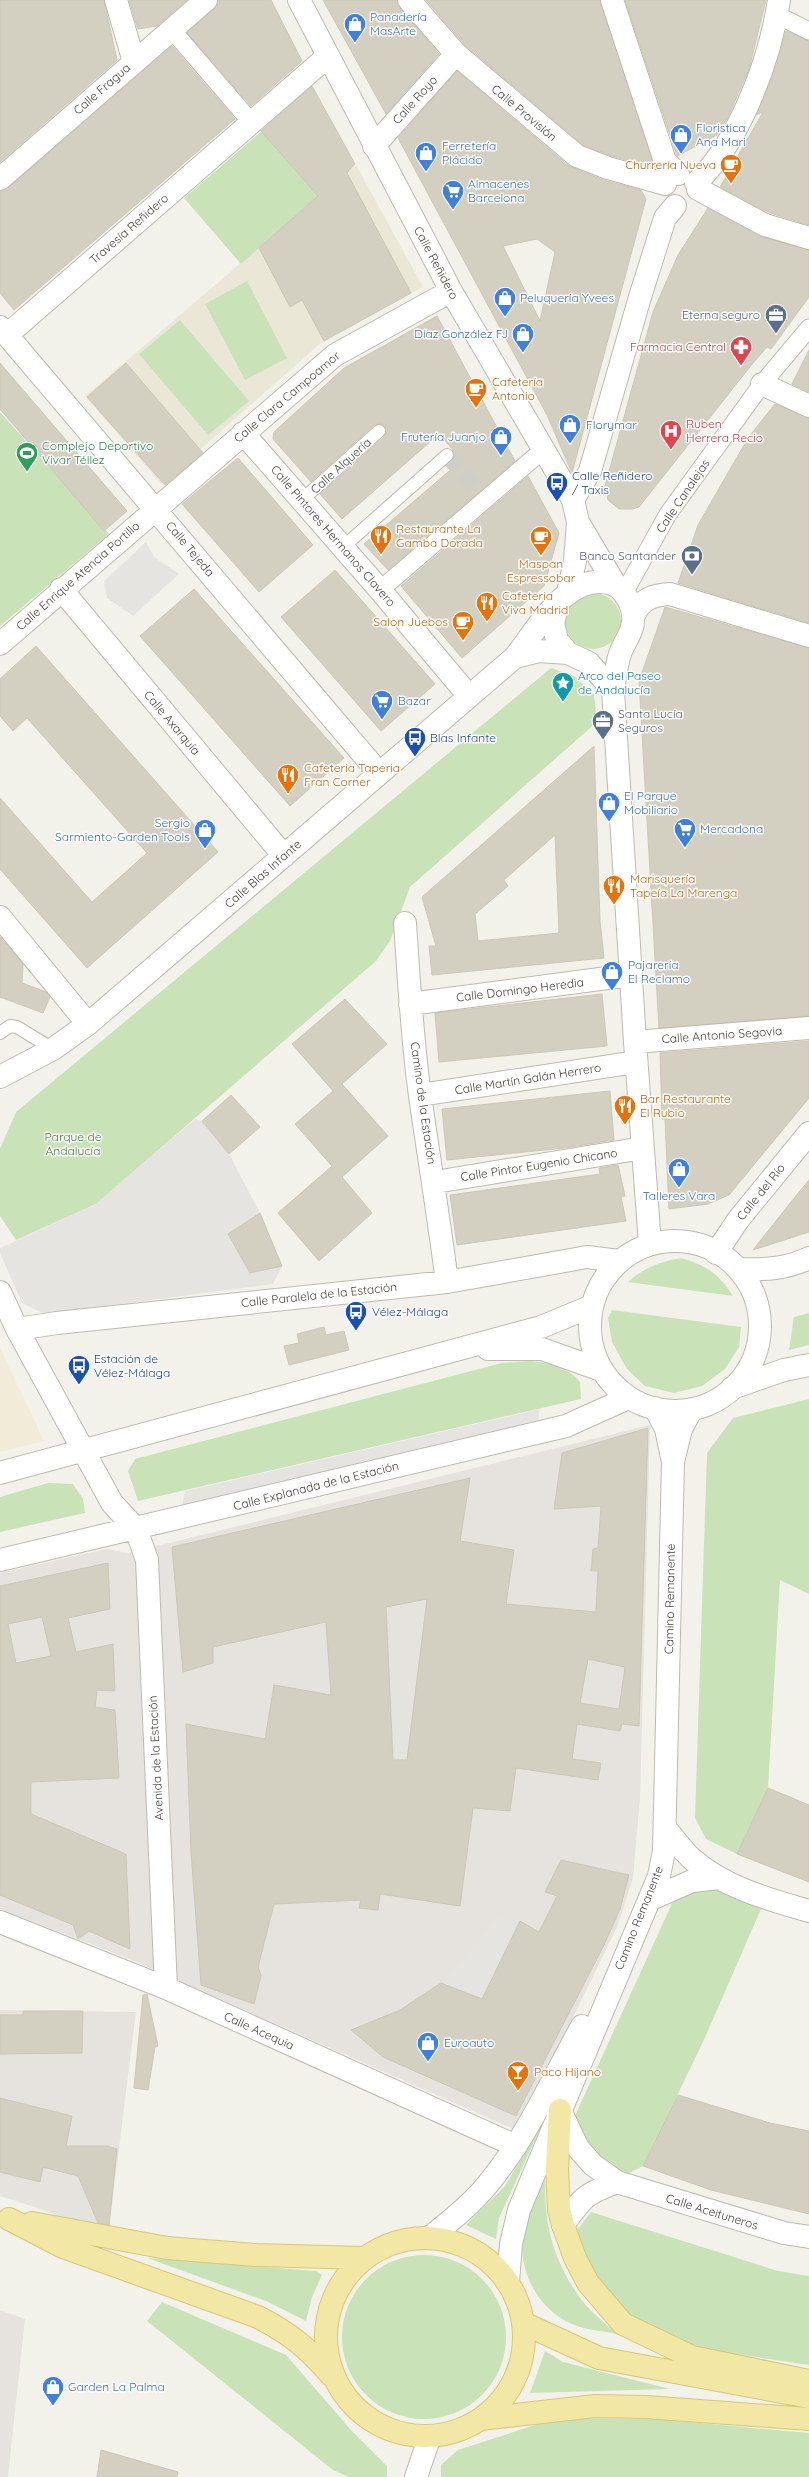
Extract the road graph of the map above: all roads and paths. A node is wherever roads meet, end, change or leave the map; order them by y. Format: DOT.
graph roads {
  1 [pos="116,0"];
  2 [pos="206,0"];
  3 [pos="298,0"];
  4 [pos="409,0"];
  5 [pos="612,0"];
  6 [pos="778,7"];
  7 [pos="172,30"];
  8 [pos="809,31"];
  9 [pos="456,54"];
  10 [pos="327,57"];
  11 [pos="134,62"];
  12 [pos="252,123"];
  13 [pos="374,146"];
  14 [pos="0,179"];
  15 [pos="684,182"];
  16 [pos="809,238"];
  17 [pos="451,291"];
  18 [pos="809,328"];
  19 [pos="4,331"];
  20 [pos="762,384"];
  21 [pos="809,406"];
  22 [pos="380,431"];
  23 [pos="243,433"];
  24 [pos="542,450"];
  25 [pos="447,455"];
  26 [pos="302,500"];
  27 [pos="573,500"];
  28 [pos="156,508"];
  29 [pos="578,522"];
  30 [pos="342,548"];
  31 [pos="60,589"];
  32 [pos="620,589"];
  33 [pos="380,590"];
  34 [pos="563,597"];
  35 [pos="634,615"];
  36 [pos="809,636"];
  37 [pos="0,644"];
  38 [pos="620,652"];
  39 [pos="568,653"];
  40 [pos="514,657"];
  41 [pos="589,663"];
  42 [pos="613,690"];
  43 [pos="468,695"];
  44 [pos="379,772"];
  45 [pos="284,856"];
  46 [pos="0,917"];
  47 [pos="405,923"];
  48 [pos="630,975"];
  49 [pos="410,1004"];
  50 [pos="88,1024"];
  51 [pos="809,1028"];
  52 [pos="0,1033"];
  53 [pos="53,1049"];
  54 [pos="635,1052"];
  55 [pos="0,1076"];
  56 [pos="420,1095"];
  57 [pos="809,1133"];
  58 [pos="642,1148"];
  59 [pos="435,1182"];
  60 [pos="650,1244"];
  61 [pos="716,1253"];
  62 [pos="619,1261"];
  63 [pos="802,1261"];
  64 [pos="740,1269"];
  65 [pos="447,1282"];
  66 [pos="0,1292"];
  67 [pos="592,1306"];
  68 [pos="17,1329"];
  69 [pos="457,1349"];
  70 [pos="809,1365"];
  71 [pos="601,1370"];
  72 [pos="732,1388"];
  73 [pos="628,1398"];
  74 [pos="655,1408"];
  75 [pos="692,1409"];
  76 [pos="82,1450"];
  77 [pos="673,1462"];
  78 [pos="0,1473"];
  79 [pos="136,1529"];
  80 [pos="0,1560"];
  81 [pos="666,1829"];
  82 [pos="719,1878"];
  83 [pos="649,1900"];
  84 [pos="809,1911"];
  85 [pos="0,1922"];
  86 [pos="639,1922"];
  87 [pos="166,1988"];
  88 [pos="560,2110"];
  89 [pos="516,2146"];
  90 [pos="617,2182"];
  91 [pos="5,2218"];
  92 [pos="563,2225"];
  93 [pos="809,2237"];
  94 [pos="429,2238"];
  95 [pos="364,2258"];
  96 [pos="508,2282"];
  97 [pos="523,2323"];
  98 [pos="335,2380"];
  99 [pos="809,2381"];
  100 [pos="809,2396"];
  101 [pos="482,2418"];
  102 [pos="809,2419"];
  103 [pos="430,2436"];
  104 [pos="416,2477"];
  1 -- 11 [label="street"];
  2 -- 7 [label="street, Calle Fragua"];
  3 -- 10 [label="street, Calle Reñidero"];
  4 -- 9 [label="street, Calle Provisión"];
  5 -- 15 [label="street"];
  6 -- 8 [label="street"];
  6 -- 15 [label="street"];
  7 -- 11 [label="street, Calle Fragua"];
  7 -- 12 [label="street"];
  9 -- 13 [label="street, Calle Royo"];
  9 -- 15 [label="street, Calle Provisión"];
  10 -- 12 [label="street, Travesía Reñidero"];
  10 -- 13 [label="street, Calle Reñidero"];
  11 -- 14 [label="street, Calle Fragua"];
  12 -- 19 [label="street, Travesía Reñidero"];
  13 -- 17 [label="street, Calle Reñidero"];
  15 -- 16 [label="street"];
  15 -- 27 [label="street"];
  17 -- 23 [label="street, Calle Clara Campoamor"];
  17 -- 24 [label="street, Calle Reñidero"];
  18 -- 20 [label="street, Calle Canalejas"];
  19 -- 28 [label="street, Calle Tejeda"];
  20 -- 21 [label="street"];
  20 -- 32 [label="street, Calle Canalejas"];
  22 -- 26 [label="lane, Calle Alquería"];
  23 -- 26 [label="street, Calle Pintores Hermanos Clavero"];
  23 -- 28 [label="street, Calle Clara Campoamor"];
  24 -- 27 [label="street, Calle Reñidero"];
  24 -- 33 [label="street"];
  25 -- 30 [label="lane"];
  26 -- 30 [label="street, Calle Pintores Hermanos Clavero"];
  27 -- 29 [label="street, Calle Reñidero"];
  28 -- 31 [label="street, Calle Enrique Atencia Portillo"];
  28 -- 44 [label="street, Calle Tejeda"];
  29 -- 32 [label="street, Calle Reñidero"];
  29 -- 34 [label="street, Calle Reñidero"];
  30 -- 33 [label="street, Calle Pintores Hermanos Clavero"];
  31 -- 37 [label="street, Calle Enrique Atencia Portillo"];
  31 -- 45 [label="street, Calle Axarquía"];
  32 -- 34 [label="street"];
  32 -- 35 [label="street"];
  33 -- 43 [label="street, Calle Pintores Hermanos Clavero"];
  34 -- 39 [label="street"];
  34 -- 40 [label="street, Calle Blas Infante"];
  35 -- 36 [label="street"];
  35 -- 38 [label="street"];
  38 -- 41 [label="street"];
  38 -- 42 [label="street"];
  39 -- 40 [label="street, Calle Blas Infante"];
  39 -- 41 [label="street"];
  40 -- 43 [label="street, Calle Blas Infante"];
  41 -- 42 [label="street"];
  42 -- 48 [label="street"];
  43 -- 44 [label="street, Calle Blas Infante"];
  44 -- 45 [label="street, Calle Blas Infante"];
  45 -- 50 [label="street, Calle Blas Infante"];
  46 -- 50 [label="street"];
  47 -- 49 [label="street, Camino de la Estación"];
  48 -- 49 [label="street, Calle Domingo Heredia"];
  48 -- 54 [label="street"];
  49 -- 56 [label="street, Camino de la Estación"];
  50 -- 53 [label="street, Calle Blas Infante"];
  51 -- 54 [label="street, Calle Antonio Segovia"];
  52 -- 53 [label="lane"];
  53 -- 55 [label="street, Calle Blas Infante"];
  54 -- 56 [label="street, Calle Martín Galán Herrero"];
  54 -- 58 [label="street"];
  56 -- 59 [label="street, Camino de la Estación"];
  57 -- 61 [label="street, Calle del Río"];
  58 -- 59 [label="street, Calle Pintor Eugenio Chicano"];
  58 -- 60 [label="street"];
  59 -- 65 [label="street, Camino de la Estación"];
  60 -- 61 [label="street"];
  60 -- 62 [label="street"];
  61 -- 64 [label="street"];
  62 -- 65 [label="street, Calle Paralela de la Estación"];
  62 -- 67 [label="street"];
  63 -- 64 [label="street"];
  64 -- 72 [label="street"];
  65 -- 68 [label="street, Calle Paralela de la Estación"];
  66 -- 68 [label="street"];
  67 -- 69 [label="street"];
  67 -- 71 [label="street"];
  68 -- 76 [label="street"];
  69 -- 71 [label="street"];
  69 -- 76 [label="street"];
  70 -- 72 [label="street"];
  71 -- 73 [label="street"];
  72 -- 75 [label="street"];
  73 -- 74 [label="street"];
  73 -- 79 [label="street, Calle Explanada de la Estación"];
  74 -- 75 [label="street"];
  74 -- 77 [label="street, Camino Remanente"];
  75 -- 77 [label="street, Camino Remanente"];
  76 -- 78 [label="street"];
  76 -- 79 [label="street"];
  77 -- 81 [label="street, Camino Remanente"];
  79 -- 80 [label="street, Calle Explanada de la Estación"];
  79 -- 87 [label="street, Avenida de la Estación"];
  81 -- 82 [label="street"];
  81 -- 83 [label="street, Camino Remanente"];
  82 -- 83 [label="street"];
  82 -- 84 [label="street"];
  83 -- 86 [label="street, Camino Remanente"];
  85 -- 87 [label="street, Calle Acequia"];
  86 -- 88 [label="street, Camino Remanente"];
  86 -- 89 [label="street"];
  87 -- 89 [label="street, Calle Acequia"];
  88 -- 90 [label="street, Calle Aceituneros"];
  88 -- 92 [label="main road"];
  88 -- 96 [label="street, Camino Remanente"];
  89 -- 94 [label="street"];
  90 -- 92 [label="street"];
  90 -- 93 [label="street, Calle Aceituneros"];
  91 -- 95 [label="main road"];
  91 -- 98 [label="main road"];
  92 -- 99 [label="main road"];
  94 -- 95 [label="main road"];
  94 -- 96 [label="main road"];
  95 -- 98 [label="main road"];
  96 -- 97 [label="main road"];
  97 -- 100 [label="main road"];
  97 -- 101 [label="main road"];
  98 -- 103 [label="main road"];
  101 -- 102 [label="main road"];
  101 -- 103 [label="main road"];
  103 -- 104 [label="street"];
}
